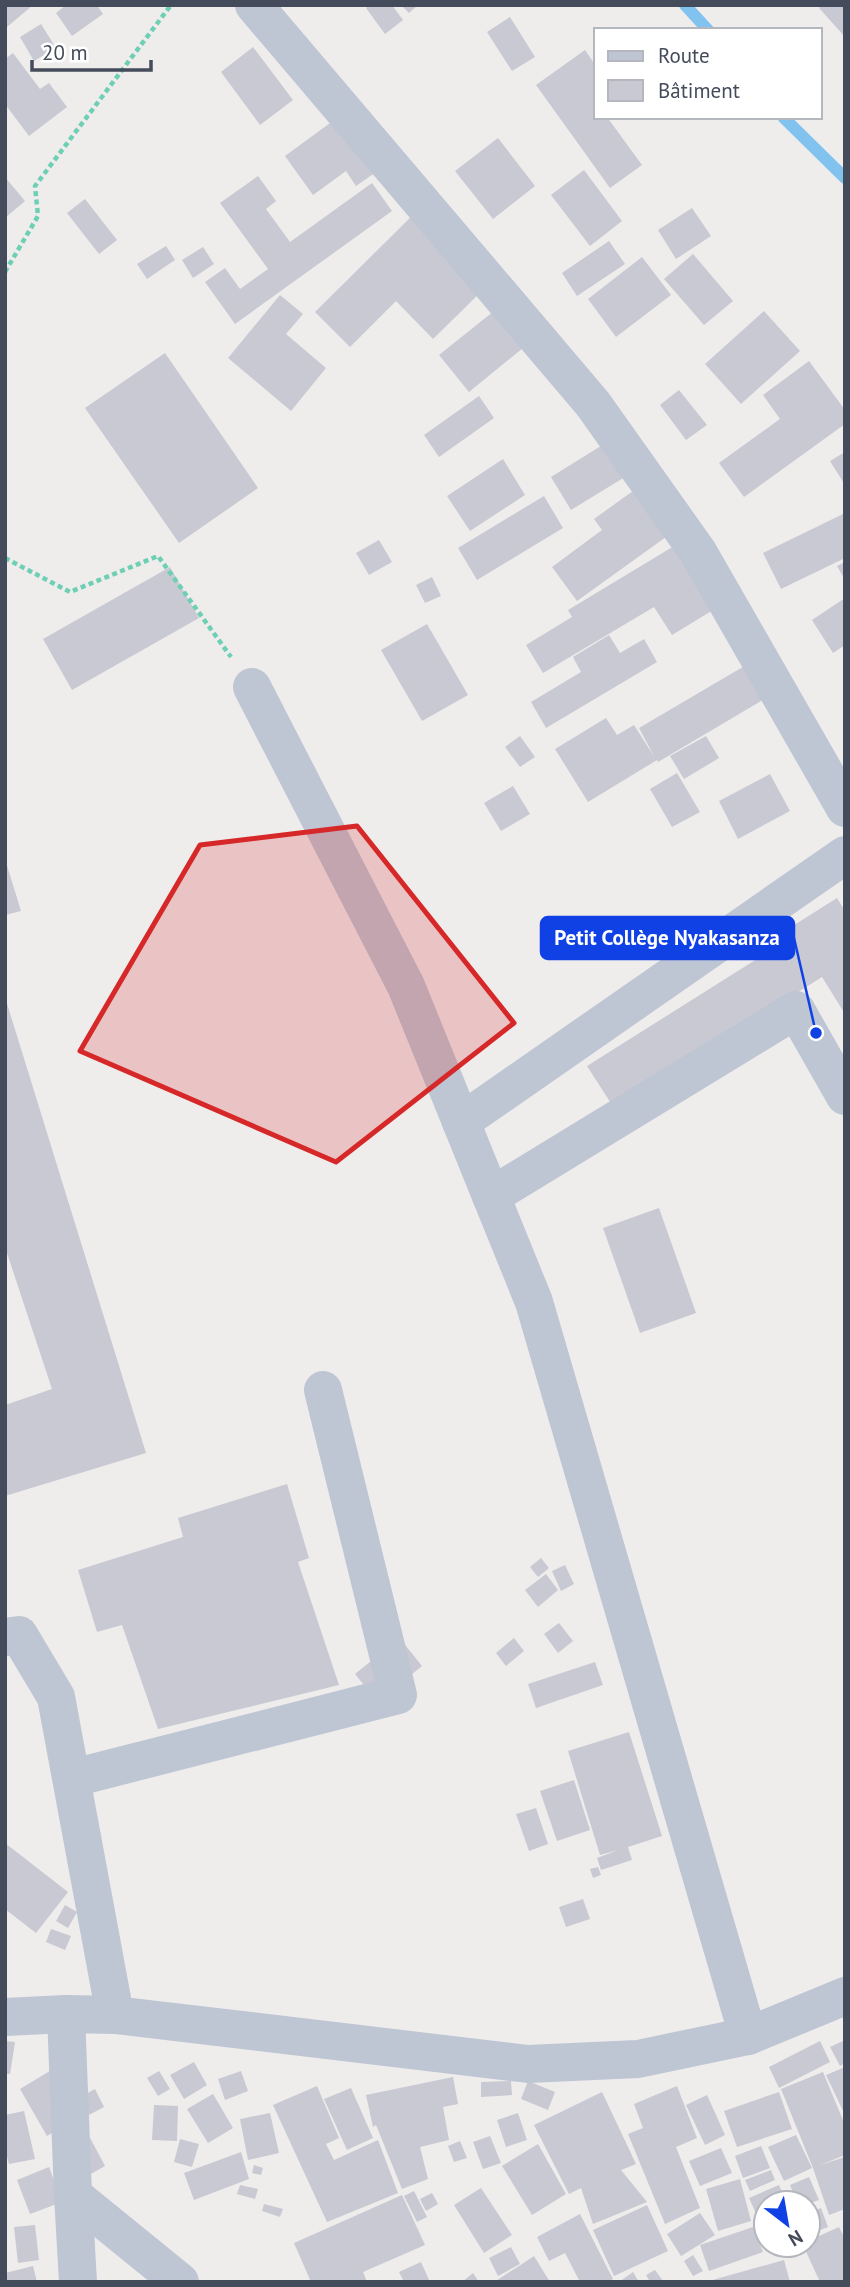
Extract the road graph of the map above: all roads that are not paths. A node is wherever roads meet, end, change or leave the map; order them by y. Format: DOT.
graph roads {
  1 [pos="254,5"];
  2 [pos="252,687"];
  3 [pos="845,808"];
  4 [pos="845,855"];
  5 [pos="845,1096"];
  6 [pos="461,1122"];
  7 [pos="491,1196"];
  8 [pos="323,1390"];
  9 [pos="5,1637"];
  10 [pos="73,1778"];
  11 [pos="845,1996"];
  12 [pos="66,2014"];
  13 [pos="115,2015"];
  14 [pos="5,2017"];
  15 [pos="748,2036"];
  16 [pos="73,2194"];
  17 [pos="77,2282"];
  18 [pos="180,2282"];
  1 -- 3 [label="street"];
  2 -- 6 [label="street"];
  4 -- 6 [label="street"];
  5 -- 7 [label="street"];
  6 -- 7 [label="street"];
  7 -- 15 [label="street"];
  8 -- 10 [label="street"];
  9 -- 10 [label="street"];
  10 -- 13 [label="street"];
  11 -- 15 [label="street"];
  12 -- 13 [label="street"];
  12 -- 14 [label="street"];
  12 -- 16 [label="street"];
  13 -- 15 [label="street"];
  16 -- 17 [label="street"];
  16 -- 18 [label="street"];
}
